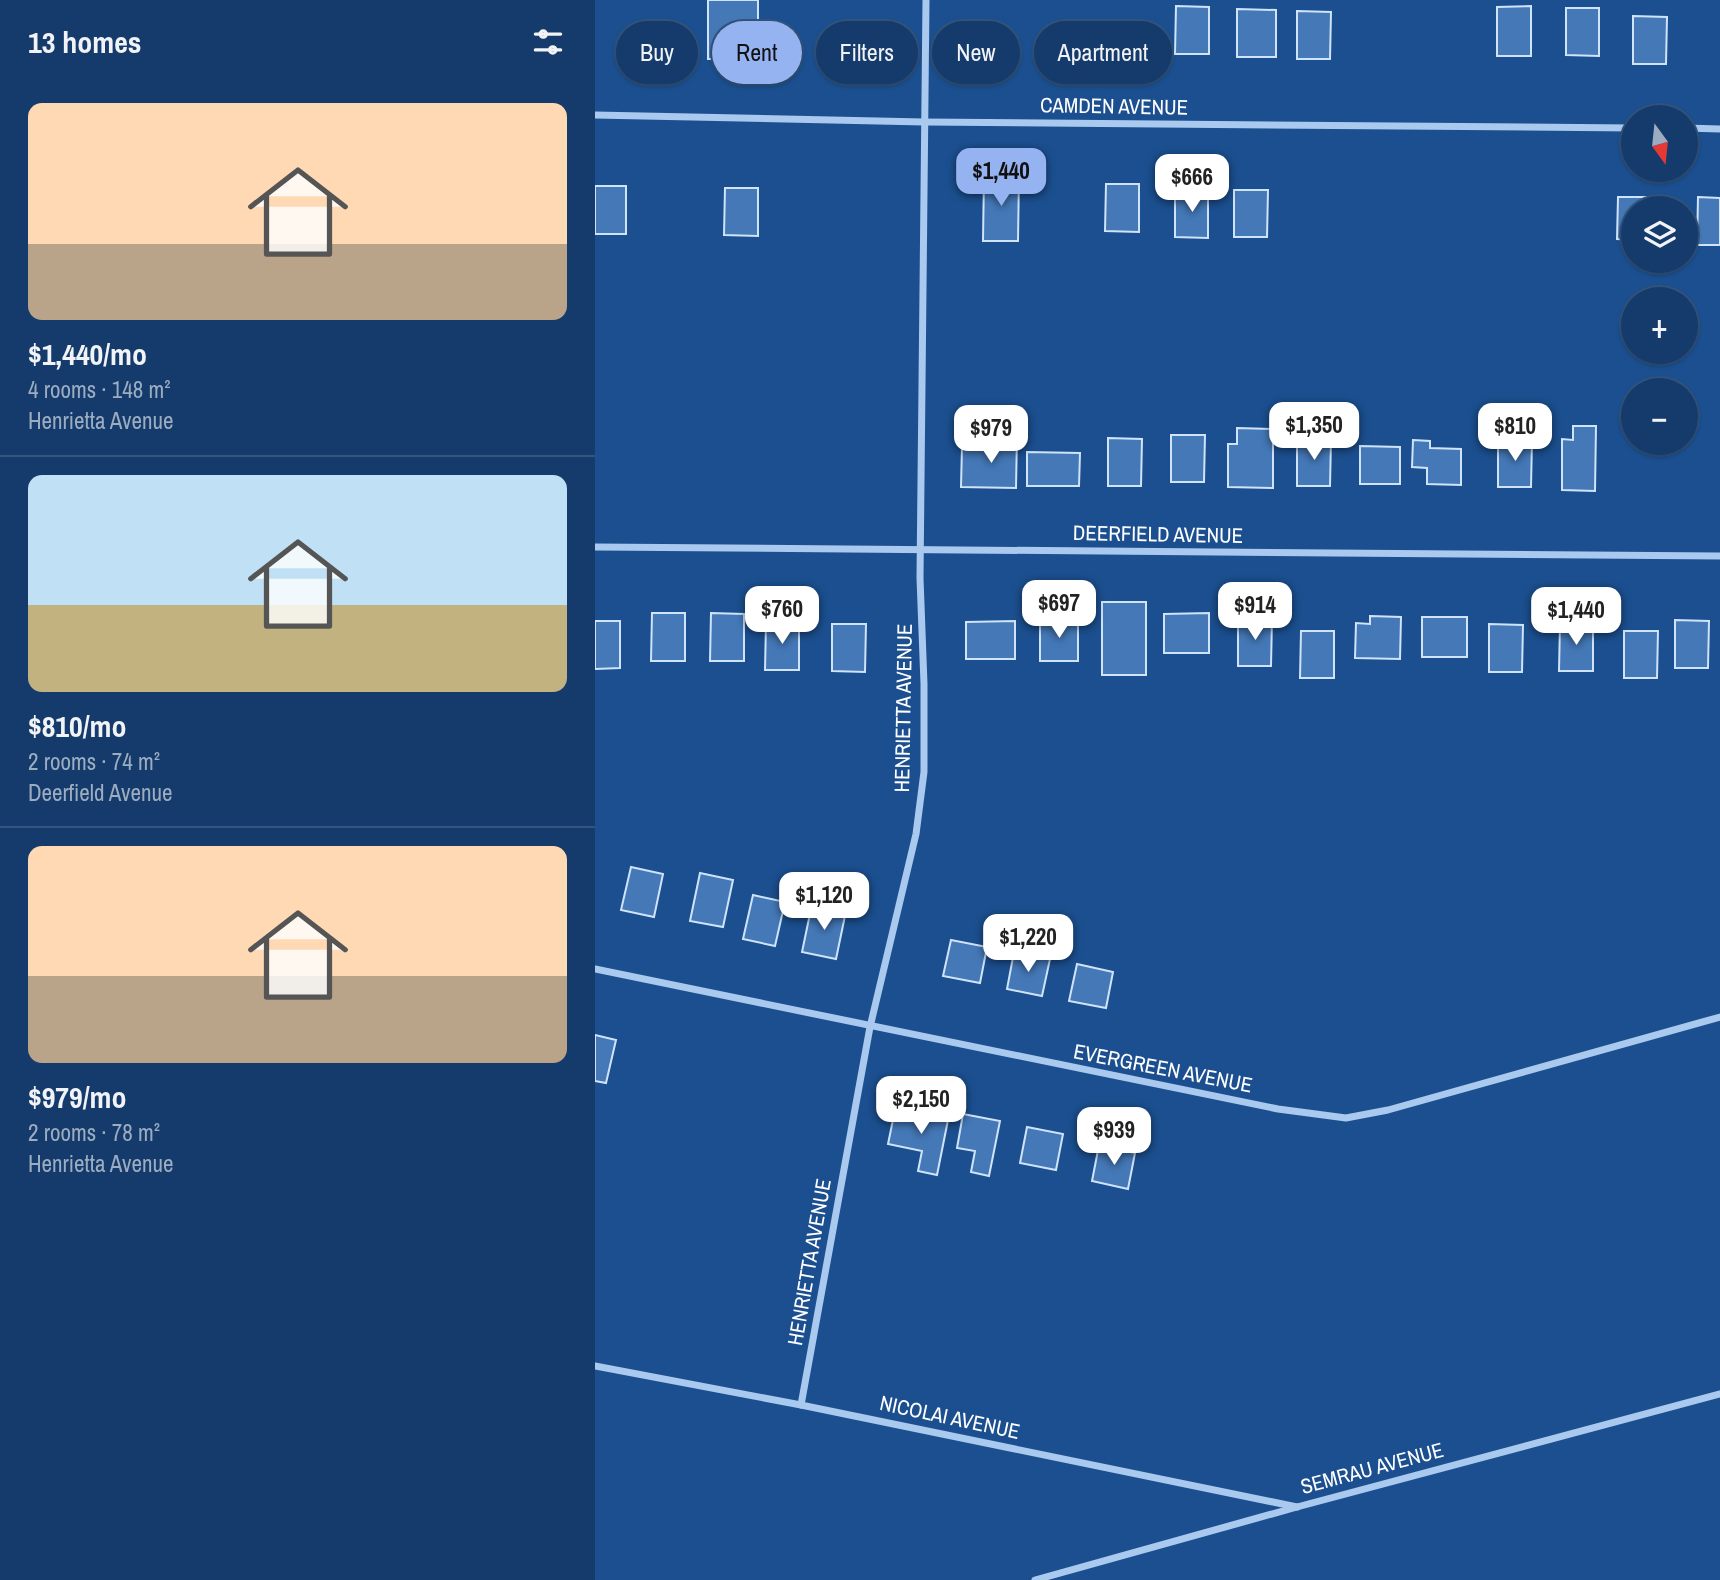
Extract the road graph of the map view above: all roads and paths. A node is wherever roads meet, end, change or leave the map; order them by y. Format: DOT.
graph roads {
  1 [pos="926,0"];
  2 [pos="595,115"];
  3 [pos="924,122"];
  4 [pos="1621,128"];
  5 [pos="1698,128"];
  6 [pos="1720,129"];
  7 [pos="595,547"];
  8 [pos="920,549"];
  9 [pos="1720,556"];
  10 [pos="595,969"];
  11 [pos="1720,1017"];
  12 [pos="870,1027"];
  13 [pos="595,1366"];
  14 [pos="1720,1394"];
  15 [pos="801,1405"];
  16 [pos="1297,1507"];
  17 [pos="1035,1580"];
  1 -- 3 [label="street, HENRIETTA AVENUE"];
  2 -- 3 [label="street, CAMDEN AVENUE"];
  3 -- 4 [label="street, CAMDEN AVENUE"];
  3 -- 8 [label="street, HENRIETTA AVENUE"];
  5 -- 6 [label="street"];
  7 -- 8 [label="street, DEERFIELD AVENUE"];
  8 -- 9 [label="street, DEERFIELD AVENUE"];
  8 -- 12 [label="street, HENRIETTA AVENUE"];
  10 -- 12 [label="street, EVERGREEN AVENUE"];
  11 -- 12 [label="street, EVERGREEN AVENUE"];
  12 -- 15 [label="street, HENRIETTA AVENUE"];
  13 -- 15 [label="street, NICOLAI AVENUE"];
  14 -- 16 [label="street, SEMRAU AVENUE"];
  15 -- 16 [label="street, NICOLAI AVENUE"];
  16 -- 17 [label="street, SEMRAU AVENUE"];
}
